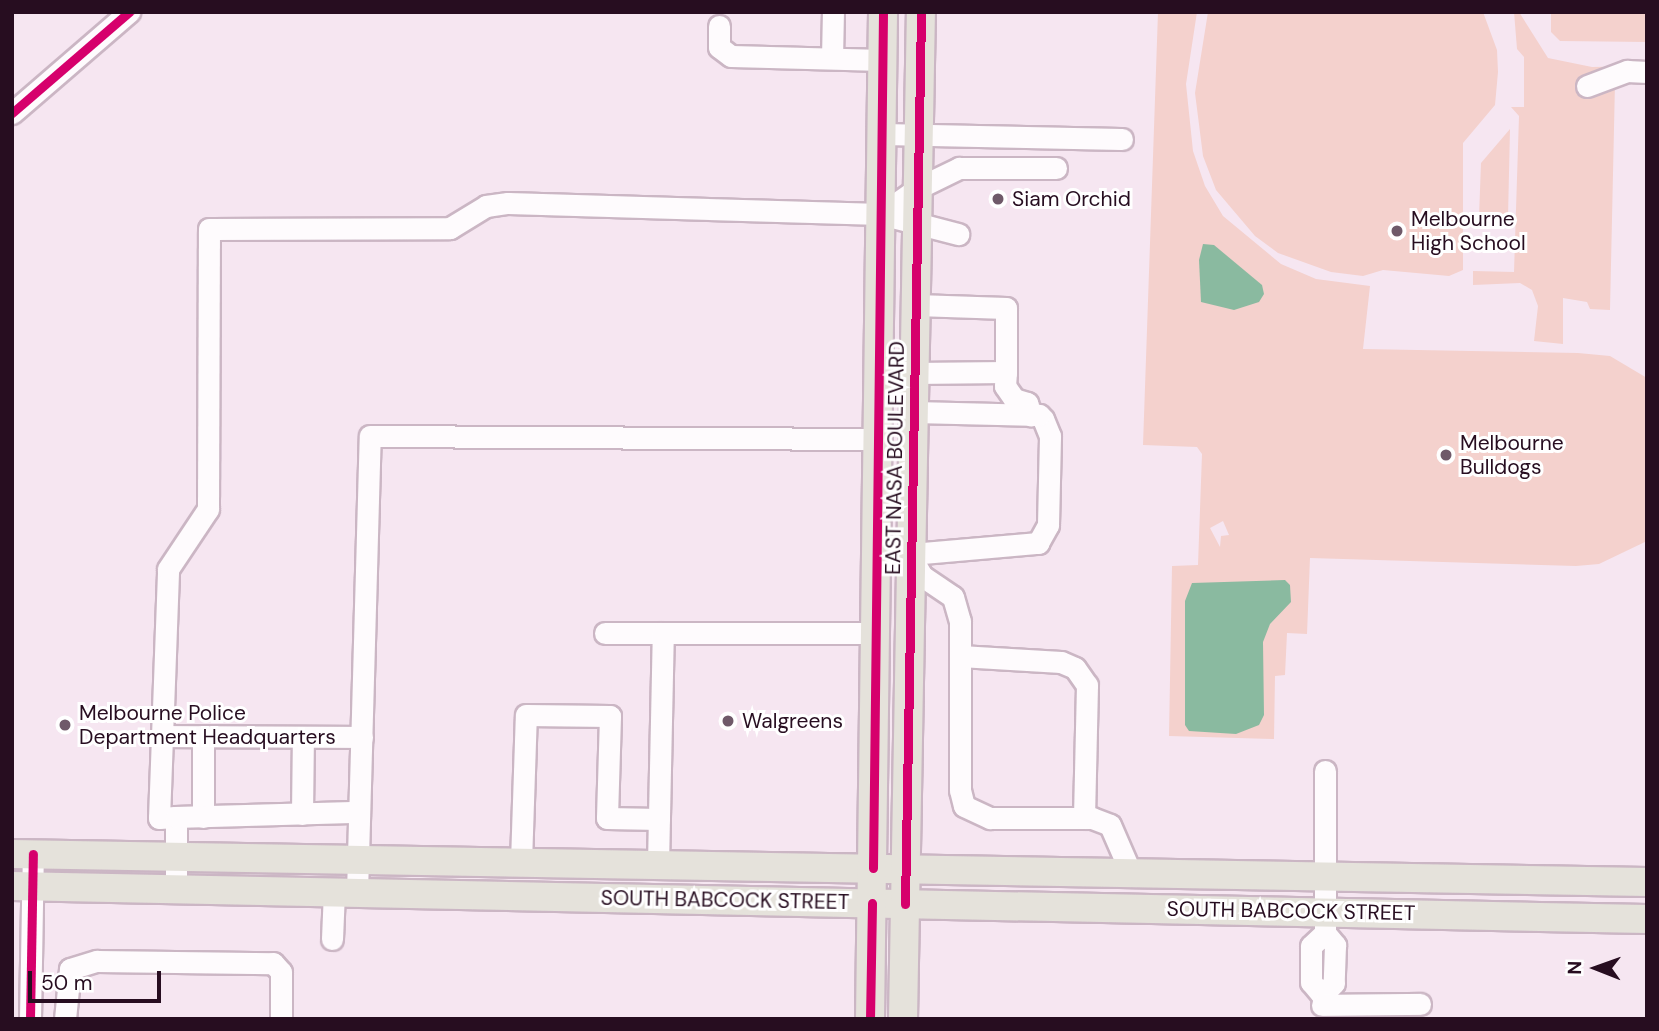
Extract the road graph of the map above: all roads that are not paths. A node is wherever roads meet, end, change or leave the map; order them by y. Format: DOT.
graph roads {
  1 [pos="129,12"];
  2 [pos="834,12"];
  3 [pos="883,12"];
  4 [pos="921,12"];
  5 [pos="719,26"];
  6 [pos="832,58"];
  7 [pos="883,60"];
  8 [pos="1647,72"];
  9 [pos="1587,86"];
  10 [pos="12,113"];
  11 [pos="882,134"];
  12 [pos="918,134"];
  13 [pos="1122,139"];
  14 [pos="1056,168"];
  15 [pos="918,188"];
  16 [pos="881,214"];
  17 [pos="917,226"];
  18 [pos="958,234"];
  19 [pos="915,305"];
  20 [pos="1006,372"];
  21 [pos="914,373"];
  22 [pos="914,412"];
  23 [pos="1031,415"];
  24 [pos="878,439"];
  25 [pos="877,557"];
  26 [pos="911,557"];
  27 [pos="605,633"];
  28 [pos="663,633"];
  29 [pos="876,633"];
  30 [pos="960,656"];
  31 [pos="160,736"];
  32 [pos="203,736"];
  33 [pos="303,737"];
  34 [pos="362,737"];
  35 [pos="1325,771"];
  36 [pos="359,812"];
  37 [pos="302,814"];
  38 [pos="176,817"];
  39 [pos="203,817"];
  40 [pos="1084,818"];
  41 [pos="659,819"];
  42 [pos="23,854"];
  43 [pos="175,856"];
  44 [pos="358,859"];
  45 [pos="521,862"];
  46 [pos="658,864"];
  47 [pos="873,867"];
  48 [pos="906,868"];
  49 [pos="1130,871"];
  50 [pos="1325,876"];
  51 [pos="1647,882"];
  52 [pos="22,886"];
  53 [pos="176,889"];
  54 [pos="346,892"];
  55 [pos="872,903"];
  56 [pos="905,904"];
  57 [pos="1647,919"];
  58 [pos="1325,923"];
  59 [pos="332,939"];
  60 [pos="1420,1004"];
  61 [pos="1322,1006"];
  62 [pos="30,1019"];
  63 [pos="65,1019"];
  64 [pos="281,1019"];
  65 [pos="870,1019"];
  66 [pos="903,1019"];
  1 -- 10 [label="street"];
  2 -- 6 [label="street"];
  3 -- 7 [label="main road, EAST NASA BOULEVARD"];
  4 -- 12 [label="main road, EAST NASA BOULEVARD"];
  5 -- 6 [label="street"];
  6 -- 7 [label="street"];
  7 -- 11 [label="main road, EAST NASA BOULEVARD"];
  8 -- 9 [label="street"];
  11 -- 12 [label="street"];
  11 -- 16 [label="main road, EAST NASA BOULEVARD"];
  12 -- 13 [label="street"];
  12 -- 15 [label="main road, EAST NASA BOULEVARD"];
  14 -- 15 [label="street"];
  15 -- 16 [label="street"];
  15 -- 17 [label="main road, EAST NASA BOULEVARD"];
  16 -- 17 [label="street"];
  16 -- 24 [label="main road, EAST NASA BOULEVARD"];
  16 -- 31 [label="street"];
  17 -- 18 [label="street"];
  17 -- 19 [label="main road, EAST NASA BOULEVARD"];
  19 -- 20 [label="street"];
  19 -- 21 [label="main road, EAST NASA BOULEVARD"];
  20 -- 21 [label="street"];
  20 -- 23 [label="street"];
  21 -- 22 [label="main road, EAST NASA BOULEVARD"];
  22 -- 23 [label="street"];
  22 -- 26 [label="main road, EAST NASA BOULEVARD"];
  23 -- 26 [label="street"];
  24 -- 25 [label="main road, EAST NASA BOULEVARD"];
  24 -- 34 [label="street"];
  25 -- 26 [label="street"];
  25 -- 29 [label="main road, EAST NASA BOULEVARD"];
  26 -- 30 [label="street"];
  26 -- 48 [label="main road, EAST NASA BOULEVARD"];
  27 -- 28 [label="street"];
  28 -- 29 [label="street"];
  28 -- 41 [label="street"];
  29 -- 47 [label="main road, EAST NASA BOULEVARD"];
  30 -- 40 [label="street"];
  30 -- 40 [label="street"];
  31 -- 32 [label="street"];
  31 -- 38 [label="street"];
  32 -- 33 [label="street"];
  32 -- 39 [label="street"];
  33 -- 34 [label="street"];
  33 -- 37 [label="street"];
  34 -- 36 [label="street"];
  35 -- 50 [label="street"];
  36 -- 37 [label="street"];
  36 -- 44 [label="street"];
  37 -- 39 [label="street"];
  38 -- 39 [label="street"];
  38 -- 43 [label="street"];
  40 -- 49 [label="street"];
  41 -- 45 [label="street"];
  41 -- 46 [label="street"];
  42 -- 43 [label="main road, SOUTH BABCOCK STREET"];
  42 -- 52 [label="street"];
  43 -- 44 [label="main road, SOUTH BABCOCK STREET"];
  43 -- 53 [label="street"];
  44 -- 45 [label="main road, SOUTH BABCOCK STREET"];
  44 -- 54 [label="street"];
  45 -- 46 [label="main road, SOUTH BABCOCK STREET"];
  46 -- 47 [label="main road, SOUTH BABCOCK STREET"];
  47 -- 48 [label="main road, SOUTH BABCOCK STREET"];
  47 -- 55 [label="main road"];
  48 -- 49 [label="main road, SOUTH BABCOCK STREET"];
  48 -- 56 [label="main road, EAST NASA BOULEVARD"];
  49 -- 50 [label="main road, SOUTH BABCOCK STREET"];
  50 -- 51 [label="main road, SOUTH BABCOCK STREET"];
  50 -- 58 [label="street"];
  52 -- 53 [label="main road, SOUTH BABCOCK STREET"];
  52 -- 62 [label="street"];
  53 -- 54 [label="main road, SOUTH BABCOCK STREET"];
  54 -- 55 [label="main road, SOUTH BABCOCK STREET"];
  54 -- 59 [label="street"];
  55 -- 56 [label="main road, SOUTH BABCOCK STREET"];
  55 -- 65 [label="main road"];
  56 -- 58 [label="main road, SOUTH BABCOCK STREET"];
  56 -- 66 [label="main road, EAST NASA BOULEVARD"];
  57 -- 58 [label="main road, SOUTH BABCOCK STREET"];
  58 -- 61 [label="street"];
  60 -- 61 [label="street"];
  63 -- 64 [label="street"];
}
